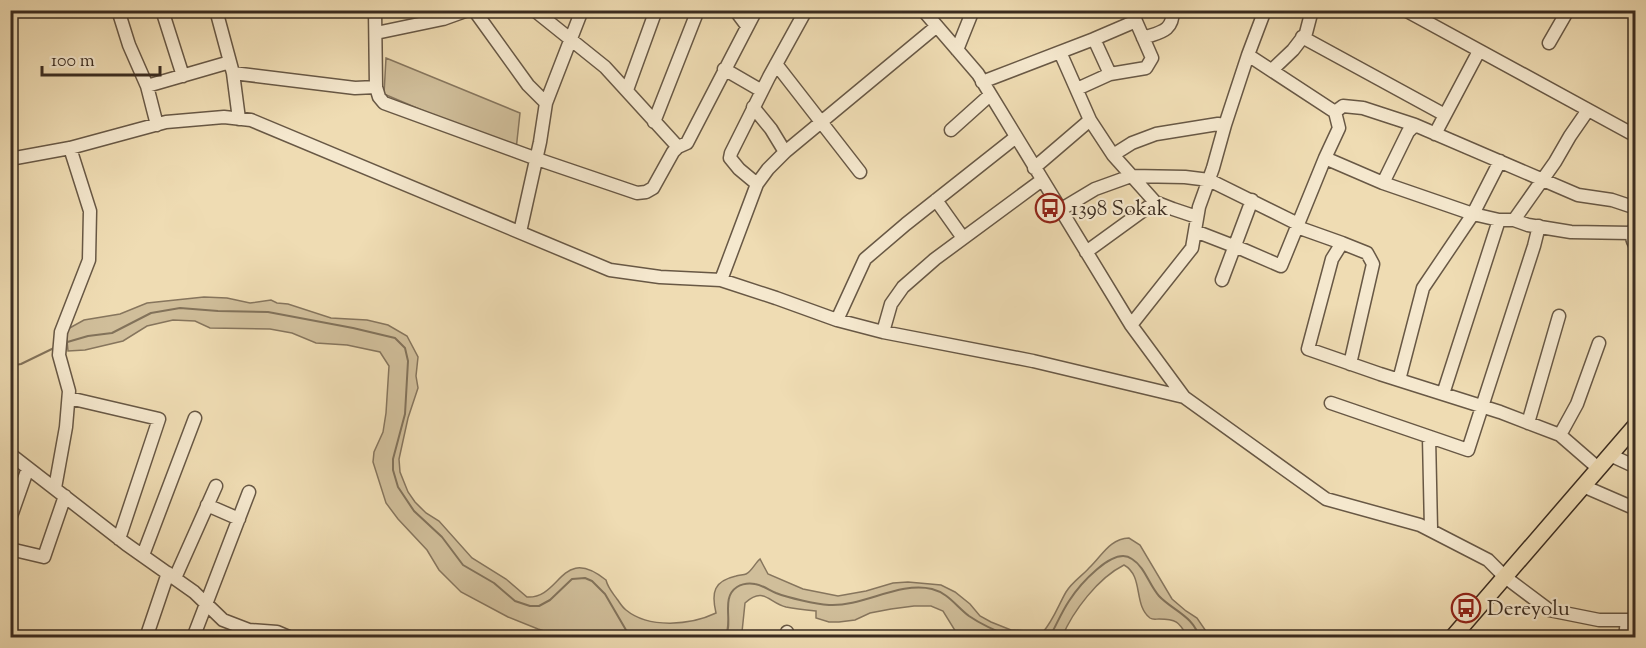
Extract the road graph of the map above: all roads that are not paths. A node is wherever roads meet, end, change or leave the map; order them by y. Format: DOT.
graph roads {
  1 [pos="118,10"];
  2 [pos="162,10"];
  3 [pos="216,10"];
  4 [pos="375,10"];
  5 [pos="468,10"];
  6 [pos="474,10"];
  7 [pos="534,10"];
  8 [pos="582,10"];
  9 [pos="656,10"];
  10 [pos="698,10"];
  11 [pos="735,10"];
  12 [pos="756,10"];
  13 [pos="806,10"];
  14 [pos="973,10"];
  15 [pos="1173,10"];
  16 [pos="1265,10"];
  17 [pos="1312,10"];
  18 [pos="1405,10"];
  19 [pos="1568,10"];
  20 [pos="924,11"];
  21 [pos="1134,16"];
  22 [pos="747,26"];
  23 [pos="937,26"];
  24 [pos="376,33"];
  25 [pos="1302,37"];
  26 [pos="1143,38"];
  27 [pos="1094,39"];
  28 [pos="571,40"];
  29 [pos="1549,43"];
  30 [pos="957,50"];
  31 [pos="1479,51"];
  32 [pos="1060,52"];
  33 [pos="1248,55"];
  34 [pos="776,64"];
  35 [pos="231,68"];
  36 [pos="724,69"];
  37 [pos="1272,70"];
  38 [pos="1110,74"];
  39 [pos="183,76"];
  40 [pos="982,82"];
  41 [pos="147,87"];
  42 [pos="376,87"];
  43 [pos="1077,89"];
  44 [pos="627,90"];
  45 [pos="762,91"];
  46 [pos="990,95"];
  47 [pos="546,103"];
  48 [pos="753,107"];
  49 [pos="1588,110"];
  50 [pos="1335,112"];
  51 [pos="1445,115"];
  52 [pos="239,119"];
  53 [pos="1090,120"];
  54 [pos="654,122"];
  55 [pos="821,123"];
  56 [pos="1225,124"];
  57 [pos="157,125"];
  58 [pos="1415,125"];
  59 [pos="951,130"];
  60 [pos="1435,134"];
  61 [pos="1635,136"];
  62 [pos="1016,137"];
  63 [pos="678,147"];
  64 [pos="70,148"];
  65 [pos="785,152"];
  66 [pos="1113,155"];
  67 [pos="1325,158"];
  68 [pos="10,159"];
  69 [pos="537,159"];
  70 [pos="1500,161"];
  71 [pos="1034,168"];
  72 [pos="860,172"];
  73 [pos="1131,176"];
  74 [pos="1042,180"];
  75 [pos="1209,180"];
  76 [pos="1542,180"];
  77 [pos="757,183"];
  78 [pos="1383,183"];
  79 [pos="936,200"];
  80 [pos="1252,201"];
  81 [pos="1155,202"];
  82 [pos="1635,208"];
  83 [pos="1060,210"];
  84 [pos="1473,214"];
  85 [pos="1197,217"];
  86 [pos="1499,220"];
  87 [pos="1514,220"];
  88 [pos="1298,225"];
  89 [pos="1539,226"];
  90 [pos="1633,229"];
  91 [pos="1195,231"];
  92 [pos="520,232"];
  93 [pos="963,238"];
  94 [pos="1342,243"];
  95 [pos="1635,246"];
  96 [pos="1234,247"];
  97 [pos="1086,252"];
  98 [pos="721,280"];
  99 [pos="1222,280"];
  100 [pos="1559,316"];
  101 [pos="837,320"];
  102 [pos="1131,324"];
  103 [pos="883,332"];
  104 [pos="1599,343"];
  105 [pos="1350,364"];
  106 [pos="1399,380"];
  107 [pos="1443,394"];
  108 [pos="1184,397"];
  109 [pos="69,398"];
  110 [pos="1331,403"];
  111 [pos="1482,406"];
  112 [pos="195,418"];
  113 [pos="1528,423"];
  114 [pos="1635,427"];
  115 [pos="1560,435"];
  116 [pos="1429,437"];
  117 [pos="10,454"];
  118 [pos="1610,455"];
  119 [pos="1635,466"];
  120 [pos="28,468"];
  121 [pos="1598,468"];
  122 [pos="216,486"];
  123 [pos="1583,486"];
  124 [pos="55,488"];
  125 [pos="249,492"];
  126 [pos="65,496"];
  127 [pos="207,505"];
  128 [pos="1635,509"];
  129 [pos="10,519"];
  130 [pos="239,519"];
  131 [pos="1431,530"];
  132 [pos="119,538"];
  133 [pos="10,549"];
  134 [pos="143,555"];
  135 [pos="171,576"];
  136 [pos="1505,577"];
  137 [pos="207,604"];
  138 [pos="1631,620"];
  139 [pos="246,634"];
  140 [pos="146,638"];
  141 [pos="193,638"];
  142 [pos="291,638"];
  143 [pos="1452,638"];
  144 [pos="1625,638"];
  1 -- 41 [label="street"];
  2 -- 39 [label="street"];
  3 -- 35 [label="street"];
  4 -- 24 [label="street"];
  5 -- 24 [label="street"];
  6 -- 47 [label="street"];
  7 -- 28 [label="street"];
  8 -- 28 [label="street"];
  9 -- 44 [label="street"];
  10 -- 54 [label="street"];
  11 -- 22 [label="street"];
  12 -- 22 [label="street"];
  13 -- 34 [label="street"];
  14 -- 30 [label="street"];
  15 -- 26 [label="street"];
  16 -- 33 [label="street"];
  17 -- 25 [label="street"];
  18 -- 31 [label="street"];
  19 -- 29 [label="street"];
  20 -- 23 [label="street"];
  21 -- 26 [label="street"];
  21 -- 27 [label="street"];
  22 -- 36 [label="street"];
  23 -- 30 [label="street"];
  23 -- 55 [label="street"];
  24 -- 42 [label="street"];
  25 -- 37 [label="street"];
  25 -- 51 [label="street"];
  26 -- 38 [label="street"];
  27 -- 32 [label="street"];
  27 -- 38 [label="street"];
  28 -- 44 [label="street"];
  28 -- 47 [label="street"];
  30 -- 40 [label="street"];
  31 -- 49 [label="street"];
  31 -- 51 [label="street"];
  32 -- 40 [label="street"];
  32 -- 43 [label="street"];
  33 -- 37 [label="street"];
  33 -- 56 [label="street"];
  34 -- 45 [label="street"];
  34 -- 55 [label="street"];
  35 -- 39 [label="street"];
  35 -- 42 [label="street"];
  35 -- 52 [label="street"];
  36 -- 45 [label="street"];
  36 -- 63 [label="street"];
  37 -- 50 [label="street"];
  38 -- 43 [label="street"];
  39 -- 41 [label="street"];
  40 -- 46 [label="street"];
  41 -- 57 [label="street"];
  42 -- 69 [label="street"];
  43 -- 53 [label="street"];
  44 -- 54 [label="street"];
  45 -- 48 [label="street"];
  46 -- 59 [label="street"];
  46 -- 62 [label="street"];
  47 -- 69 [label="street"];
  48 -- 65 [label="street"];
  48 -- 77 [label="street"];
  49 -- 61 [label="street"];
  49 -- 76 [label="street"];
  50 -- 58 [label="street"];
  50 -- 67 [label="street"];
  51 -- 60 [label="street"];
  52 -- 57 [label="street"];
  52 -- 92 [label="street"];
  53 -- 66 [label="street"];
  53 -- 71 [label="street"];
  54 -- 63 [label="street"];
  55 -- 65 [label="street"];
  55 -- 72 [label="street"];
  56 -- 66 [label="street"];
  56 -- 75 [label="street"];
  57 -- 64 [label="street"];
  58 -- 60 [label="street"];
  58 -- 78 [label="street"];
  60 -- 70 [label="street"];
  62 -- 71 [label="street"];
  62 -- 79 [label="street"];
  63 -- 69 [label="street"];
  64 -- 68 [label="street"];
  64 -- 109 [label="street"];
  65 -- 77 [label="street"];
  66 -- 73 [label="street"];
  67 -- 78 [label="street"];
  67 -- 88 [label="street"];
  69 -- 92 [label="street"];
  70 -- 76 [label="street"];
  70 -- 84 [label="street"];
  71 -- 74 [label="street"];
  73 -- 75 [label="street"];
  73 -- 81 [label="street"];
  73 -- 83 [label="street"];
  74 -- 83 [label="street"];
  74 -- 93 [label="street"];
  75 -- 80 [label="street"];
  75 -- 85 [label="street"];
  76 -- 82 [label="street"];
  76 -- 87 [label="street"];
  77 -- 98 [label="street"];
  78 -- 84 [label="street"];
  79 -- 93 [label="street"];
  79 -- 101 [label="street"];
  80 -- 88 [label="street"];
  80 -- 96 [label="street"];
  81 -- 85 [label="street"];
  81 -- 97 [label="street"];
  83 -- 97 [label="street"];
  84 -- 86 [label="street"];
  84 -- 106 [label="street"];
  85 -- 91 [label="street"];
  86 -- 87 [label="street"];
  86 -- 107 [label="street"];
  87 -- 89 [label="street"];
  88 -- 94 [label="street"];
  88 -- 96 [label="street"];
  89 -- 90 [label="street"];
  89 -- 111 [label="street"];
  90 -- 95 [label="street"];
  91 -- 96 [label="street"];
  91 -- 102 [label="street"];
  92 -- 98 [label="street"];
  93 -- 103 [label="street"];
  94 -- 105 [label="street"];
  94 -- 105 [label="street"];
  96 -- 99 [label="street"];
  97 -- 102 [label="street"];
  98 -- 101 [label="street"];
  100 -- 113 [label="street"];
  101 -- 103 [label="street"];
  102 -- 108 [label="street"];
  103 -- 108 [label="street"];
  104 -- 115 [label="street"];
  105 -- 106 [label="street"];
  106 -- 107 [label="street"];
  107 -- 111 [label="street"];
  108 -- 131 [label="street"];
  109 -- 124 [label="street"];
  109 -- 132 [label="street"];
  110 -- 116 [label="street"];
  111 -- 113 [label="street"];
  111 -- 116 [label="street"];
  112 -- 134 [label="street"];
  113 -- 115 [label="street"];
  114 -- 118 [label="main road"];
  115 -- 121 [label="street"];
  116 -- 131 [label="street"];
  117 -- 120 [label="street"];
  118 -- 119 [label="street"];
  118 -- 121 [label="main road"];
  120 -- 124 [label="street"];
  120 -- 129 [label="street"];
  121 -- 123 [label="main road"];
  122 -- 127 [label="street"];
  123 -- 128 [label="street"];
  123 -- 136 [label="main road"];
  124 -- 126 [label="street"];
  125 -- 130 [label="street"];
  126 -- 132 [label="street"];
  126 -- 133 [label="street"];
  127 -- 130 [label="street"];
  127 -- 135 [label="street"];
  130 -- 137 [label="street"];
  131 -- 136 [label="street"];
  132 -- 134 [label="street"];
  134 -- 135 [label="street"];
  135 -- 137 [label="street"];
  135 -- 140 [label="street"];
  136 -- 138 [label="street"];
  136 -- 143 [label="main road"];
  137 -- 139 [label="street"];
  137 -- 141 [label="street"];
  138 -- 144 [label="street"];
  139 -- 142 [label="street"];
}
